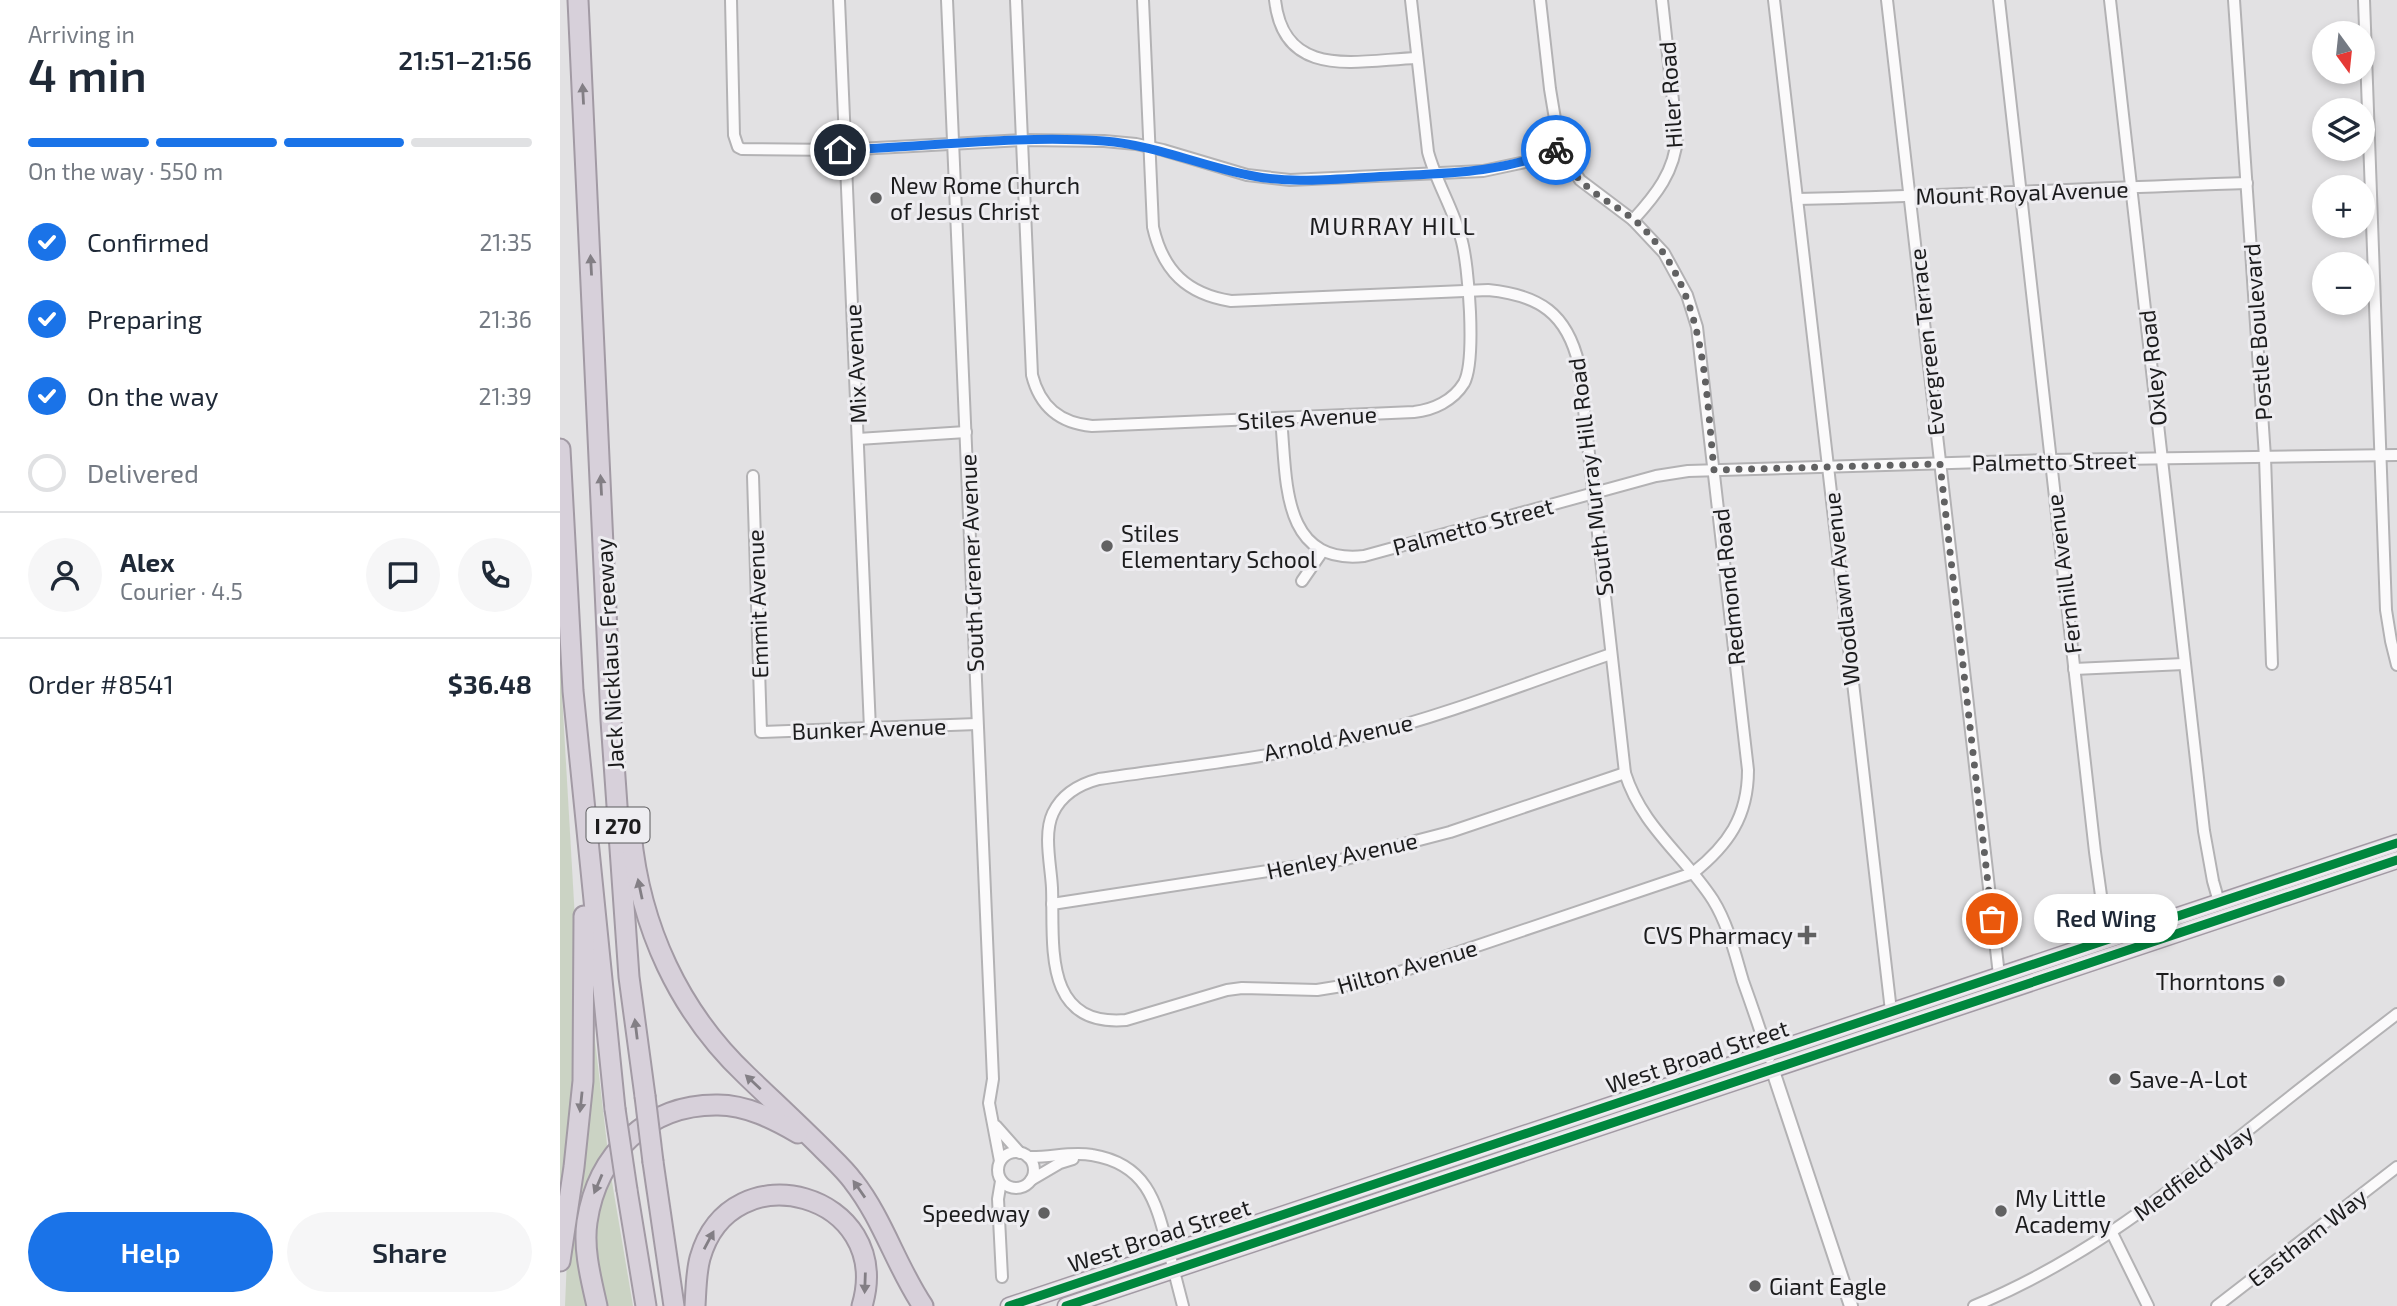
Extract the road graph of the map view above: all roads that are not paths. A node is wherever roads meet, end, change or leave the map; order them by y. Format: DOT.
graph roads {
  1 [pos="578,0"];
  2 [pos="730,0"];
  3 [pos="839,0"];
  4 [pos="947,0"];
  5 [pos="1016,0"];
  6 [pos="1143,0"];
  7 [pos="1275,0"];
  8 [pos="1410,0"];
  9 [pos="1540,0"];
  10 [pos="1662,0"];
  11 [pos="1774,0"];
  12 [pos="1887,0"];
  13 [pos="1999,0"];
  14 [pos="2110,0"];
  15 [pos="2234,0"];
  16 [pos="2364,0"];
  17 [pos="1417,58"];
  18 [pos="1023,140"];
  19 [pos="952,144"];
  20 [pos="1150,148"];
  21 [pos="1560,149"];
  22 [pos="845,150"];
  23 [pos="1433,174"];
  24 [pos="2247,183"];
  25 [pos="2132,187"];
  26 [pos="2021,190"];
  27 [pos="1910,197"];
  28 [pos="1797,199"];
  29 [pos="1633,220"];
  30 [pos="1468,292"];
  31 [pos="1281,419"];
  32 [pos="966,432"];
  33 [pos="858,439"];
  34 [pos="560,449"];
  35 [pos="2381,455"];
  36 [pos="2397,455"];
  37 [pos="2265,457"];
  38 [pos="2162,459"];
  39 [pos="2050,460"];
  40 [pos="1940,464"];
  41 [pos="1828,467"];
  42 [pos="1714,470"];
  43 [pos="753,476"];
  44 [pos="1594,493"];
  45 [pos="1322,552"];
  46 [pos="604,553"];
  47 [pos="1302,581"];
  48 [pos="1611,654"];
  49 [pos="2272,663"];
  50 [pos="2184,664"];
  51 [pos="2397,665"];
  52 [pos="2074,669"];
  53 [pos="573,691"];
  54 [pos="977,724"];
  55 [pos="870,729"];
  56 [pos="761,732"];
  57 [pos="1625,773"];
  58 [pos="2397,843"];
  59 [pos="2397,860"];
  60 [pos="2335,863"];
  61 [pos="1693,873"];
  62 [pos="2219,902"];
  63 [pos="1052,904"];
  64 [pos="2212,922"];
  65 [pos="2107,939"];
  66 [pos="1999,975"];
  67 [pos="1990,995"];
  68 [pos="1891,1011"];
  69 [pos="2397,1014"];
  70 [pos="1769,1060"];
  71 [pos="994,1124"];
  72 [pos="1540,1129"];
  73 [pos="820,1146"];
  74 [pos="1024,1155"];
  75 [pos="1093,1155"];
  76 [pos="1458,1156"];
  77 [pos="1000,1161"];
  78 [pos="2397,1167"];
  79 [pos="1461,1174"];
  80 [pos="1001,1181"];
  81 [pos="1029,1181"];
  82 [pos="1017,1188"];
  83 [pos="1358,1208"];
  84 [pos="1000,1227"];
  85 [pos="2112,1233"];
  86 [pos="889,1239"];
  87 [pos="1169,1251"];
  88 [pos="560,1261"];
  89 [pos="1174,1270"];
  90 [pos="1002,1277"];
  91 [pos="597,1306"];
  92 [pos="646,1306"];
  93 [pos="674,1306"];
  94 [pos="695,1306"];
  95 [pos="862,1306"];
  96 [pos="906,1306"];
  97 [pos="923,1306"];
  98 [pos="1009,1306"];
  99 [pos="1066,1306"];
  100 [pos="1184,1306"];
  101 [pos="1851,1306"];
  102 [pos="1974,1306"];
  103 [pos="2148,1306"];
  104 [pos="2217,1306"];
  46 -- 1 [label="highway, Jack Nicklaus Freeway / I 270, one-way"];
  2 -- 22 [label="street"];
  3 -- 22 [label="street, Mix Avenue"];
  4 -- 19 [label="street, South Grener Avenue"];
  5 -- 18 [label="street"];
  6 -- 20 [label="street, South Murray Hill Road"];
  7 -- 17 [label="street"];
  8 -- 17 [label="street, Stiles Avenue"];
  9 -- 21 [label="street, Redmond Road"];
  10 -- 29 [label="street, Hiler Road"];
  11 -- 28 [label="street, Woodlawn Avenue"];
  12 -- 27 [label="street, Evergreen Terrace"];
  13 -- 26 [label="street, Fernhill Avenue"];
  14 -- 25 [label="street, Oxley Road"];
  15 -- 24 [label="street, Postle Boulevard"];
  16 -- 35 [label="street"];
  17 -- 23 [label="street, Stiles Avenue"];
  18 -- 19 [label="street"];
  18 -- 20 [label="street"];
  18 -- 31 [label="street, Stiles Avenue"];
  19 -- 22 [label="street"];
  19 -- 32 [label="street, South Grener Avenue"];
  20 -- 23 [label="street"];
  20 -- 30 [label="street, South Murray Hill Road"];
  21 -- 23 [label="street"];
  21 -- 29 [label="street, Redmond Road"];
  22 -- 33 [label="street, Mix Avenue"];
  23 -- 30 [label="street, Stiles Avenue"];
  24 -- 25 [label="street, Mount Royal Avenue"];
  24 -- 37 [label="street, Postle Boulevard"];
  25 -- 26 [label="street, Mount Royal Avenue"];
  25 -- 38 [label="street, Oxley Road"];
  26 -- 27 [label="street, Mount Royal Avenue"];
  26 -- 39 [label="street, Fernhill Avenue"];
  27 -- 28 [label="street, Mount Royal Avenue"];
  27 -- 40 [label="street, Evergreen Terrace"];
  28 -- 41 [label="street, Woodlawn Avenue"];
  29 -- 42 [label="street, Redmond Road"];
  30 -- 31 [label="street, Stiles Avenue"];
  30 -- 44 [label="street, South Murray Hill Road"];
  31 -- 45 [label="street"];
  32 -- 33 [label="street"];
  32 -- 54 [label="street, South Grener Avenue"];
  33 -- 55 [label="street, Mix Avenue"];
  34 -- 53 [label="highway, Jack Nicklaus Freeway / I 270"];
  35 -- 36 [label="street, Palmetto Street"];
  35 -- 37 [label="street, Palmetto Street"];
  35 -- 51 [label="street"];
  37 -- 38 [label="street, Palmetto Street"];
  37 -- 49 [label="street, Postle Boulevard"];
  38 -- 39 [label="street, Palmetto Street"];
  38 -- 50 [label="street, Oxley Road"];
  39 -- 40 [label="street, Palmetto Street"];
  39 -- 52 [label="street, Fernhill Avenue"];
  40 -- 41 [label="street, Palmetto Street"];
  40 -- 66 [label="street, Evergreen Terrace"];
  41 -- 42 [label="street, Palmetto Street"];
  41 -- 68 [label="street, Woodlawn Avenue"];
  42 -- 44 [label="street, Palmetto Street"];
  42 -- 61 [label="street, Redmond Road"];
  43 -- 56 [label="street, Emmit Avenue"];
  44 -- 45 [label="street, Palmetto Street"];
  44 -- 48 [label="street, South Murray Hill Road"];
  45 -- 47 [label="street"];
  73 -- 46 [label="highway, one-way"];
  93 -- 46 [label="highway, Jack Nicklaus Freeway / I 270, one-way, bridge"];
  48 -- 57 [label="street, South Murray Hill Road"];
  48 -- 63 [label="street, Arnold Avenue"];
  50 -- 52 [label="street"];
  50 -- 62 [label="street, Oxley Road"];
  52 -- 65 [label="street, Fernhill Avenue"];
  53 -- 88 [label="highway, one-way"];
  53 -- 92 [label="highway, Jack Nicklaus Freeway / I 270, bridge"];
  54 -- 55 [label="street, Bunker Avenue"];
  54 -- 71 [label="street, South Grener Avenue"];
  55 -- 56 [label="street, Bunker Avenue"];
  57 -- 61 [label="street, South Murray Hill Road"];
  57 -- 63 [label="street, Henley Avenue"];
  58 -- 60 [label="main road, West Broad Street"];
  59 -- 64 [label="main road, West Broad Street"];
  60 -- 62 [label="main road, West Broad Street"];
  60 -- 64 [label="main road"];
  61 -- 63 [label="street, Hilton Avenue"];
  61 -- 70 [label="street, South Murray Hill Road"];
  62 -- 65 [label="main road, West Broad Street"];
  64 -- 67 [label="main road, West Broad Street"];
  65 -- 66 [label="main road, West Broad Street"];
  65 -- 67 [label="main road"];
  66 -- 68 [label="main road, West Broad Street"];
  67 -- 70 [label="main road, West Broad Street"];
  68 -- 70 [label="main road, West Broad Street"];
  69 -- 85 [label="street, Medfield Way"];
  70 -- 72 [label="main road, West Broad Street"];
  70 -- 79 [label="main road, West Broad Street"];
  70 -- 101 [label="street"];
  71 -- 74 [label="street"];
  71 -- 77 [label="street, South Grener Avenue"];
  72 -- 76 [label="main road, West Broad Street"];
  72 -- 79 [label="main road"];
  86 -- 73 [label="highway, one-way"];
  73 -- 91 [label="highway, one-way"];
  74 -- 75 [label="street"];
  74 -- 77 [label="street"];
  74 -- 81 [label="street"];
  75 -- 81 [label="street"];
  75 -- 87 [label="street"];
  76 -- 83 [label="main road"];
  76 -- 87 [label="main road, West Broad Street"];
  77 -- 80 [label="street"];
  78 -- 104 [label="street, Eastham Way"];
  79 -- 83 [label="main road, West Broad Street"];
  80 -- 82 [label="street"];
  80 -- 84 [label="street"];
  81 -- 82 [label="street"];
  82 -- 84 [label="street"];
  83 -- 89 [label="main road, West Broad Street"];
  84 -- 90 [label="street"];
  85 -- 102 [label="street, Medfield Way"];
  85 -- 103 [label="street"];
  86 -- 96 [label="highway"];
  86 -- 97 [label="highway"];
  87 -- 89 [label="street"];
  87 -- 98 [label="main road, West Broad Street"];
  89 -- 99 [label="main road, West Broad Street"];
  89 -- 100 [label="street"];
  94 -- 95 [label="highway, one-way"];
}
